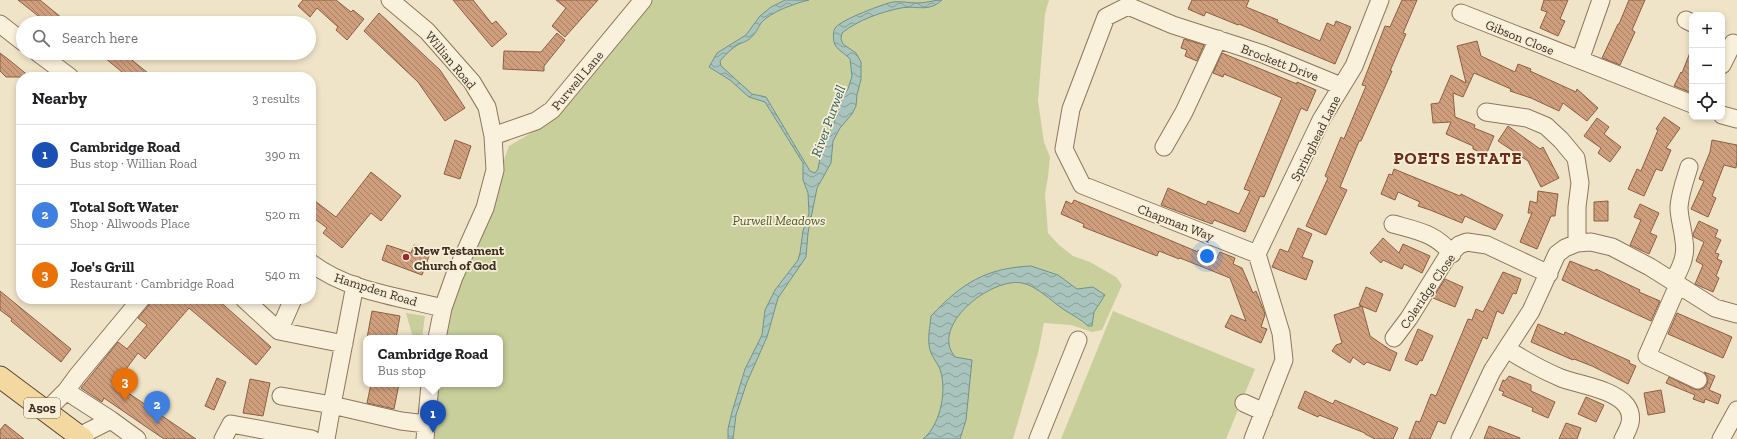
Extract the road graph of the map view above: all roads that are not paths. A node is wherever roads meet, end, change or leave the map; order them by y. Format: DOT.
graph roads {
  1 [pos="390,0"];
  2 [pos="643,0"];
  3 [pos="1380,0"];
  4 [pos="1601,0"];
  5 [pos="1461,13"];
  6 [pos="1106,16"];
  7 [pos="0,24"];
  8 [pos="16,37"];
  9 [pos="1218,39"];
  10 [pos="1731,42"];
  11 [pos="1725,57"];
  12 [pos="47,60"];
  13 [pos="1580,60"];
  14 [pos="63,72"];
  15 [pos="1342,86"];
  16 [pos="1689,103"];
  17 [pos="1486,112"];
  18 [pos="1725,116"];
  19 [pos="1737,119"];
  20 [pos="493,136"];
  21 [pos="1164,147"];
  22 [pos="1689,167"];
  23 [pos="1393,224"];
  24 [pos="1577,243"];
  25 [pos="1257,254"];
  26 [pos="1452,254"];
  27 [pos="316,266"];
  28 [pos="1549,274"];
  29 [pos="1675,284"];
  30 [pos="355,285"];
  31 [pos="137,304"];
  32 [pos="249,304"];
  33 [pos="291,304"];
  34 [pos="443,308"];
  35 [pos="1737,314"];
  36 [pos="279,331"];
  37 [pos="438,335"];
  38 [pos="1394,338"];
  39 [pos="1078,340"];
  40 [pos="344,344"];
  41 [pos="1507,349"];
  42 [pos="0,377"];
  43 [pos="1698,380"];
  44 [pos="430,387"];
  45 [pos="66,391"];
  46 [pos="281,396"];
  47 [pos="1244,403"];
  48 [pos="332,405"];
  49 [pos="1737,410"];
  50 [pos="46,411"];
  51 [pos="1264,412"];
  52 [pos="111,420"];
  53 [pos="425,431"];
  54 [pos="81,437"];
  55 [pos="137,439"];
  56 [pos="223,439"];
  57 [pos="312,439"];
  58 [pos="326,439"];
  59 [pos="1038,439"];
  60 [pos="1253,439"];
  61 [pos="1460,439"];
  62 [pos="1623,439"];
  63 [pos="1721,439"];
  1 -- 20 [label="street, Willian Road"];
  2 -- 20 [label="street, Purwell Lane"];
  3 -- 15 [label="street, Springhead Lane"];
  4 -- 13 [label="street"];
  5 -- 13 [label="street, Gibson Close"];
  6 -- 9 [label="street, Brockett Drive"];
  6 -- 25 [label="street, Chapman Way"];
  7 -- 8 [label="street"];
  9 -- 15 [label="street, Brockett Drive"];
  9 -- 21 [label="street"];
  10 -- 11 [label="street"];
  12 -- 14 [label="street"];
  13 -- 16 [label="street, Gibson Close"];
  15 -- 25 [label="street, Springhead Lane"];
  17 -- 24 [label="street"];
  18 -- 19 [label="street"];
  20 -- 34 [label="street, Willian Road"];
  22 -- 29 [label="street"];
  23 -- 26 [label="street"];
  24 -- 28 [label="street"];
  24 -- 29 [label="street"];
  25 -- 51 [label="street"];
  26 -- 28 [label="street, Coleridge Close"];
  26 -- 38 [label="street, Coleridge Close"];
  27 -- 30 [label="street, Hampden Road"];
  28 -- 41 [label="street"];
  29 -- 35 [label="street"];
  29 -- 43 [label="street"];
  30 -- 34 [label="street, Hampden Road"];
  30 -- 40 [label="street"];
  31 -- 45 [label="street"];
  32 -- 36 [label="street"];
  33 -- 36 [label="street"];
  34 -- 37 [label="street, Willian Road"];
  36 -- 40 [label="street"];
  39 -- 59 [label="street"];
  40 -- 48 [label="street"];
  41 -- 61 [label="street"];
  41 -- 62 [label="street"];
  42 -- 50 [label="main road, A505"];
  44 -- 53 [label="street"];
  45 -- 50 [label="street"];
  45 -- 52 [label="street"];
  46 -- 48 [label="street"];
  47 -- 51 [label="street"];
  48 -- 53 [label="street"];
  48 -- 58 [label="street"];
  49 -- 63 [label="street"];
  50 -- 54 [label="main road, A505"];
  51 -- 60 [label="street"];
  52 -- 54 [label="street"];
  52 -- 55 [label="street"];
  56 -- 57 [label="street"];
}
